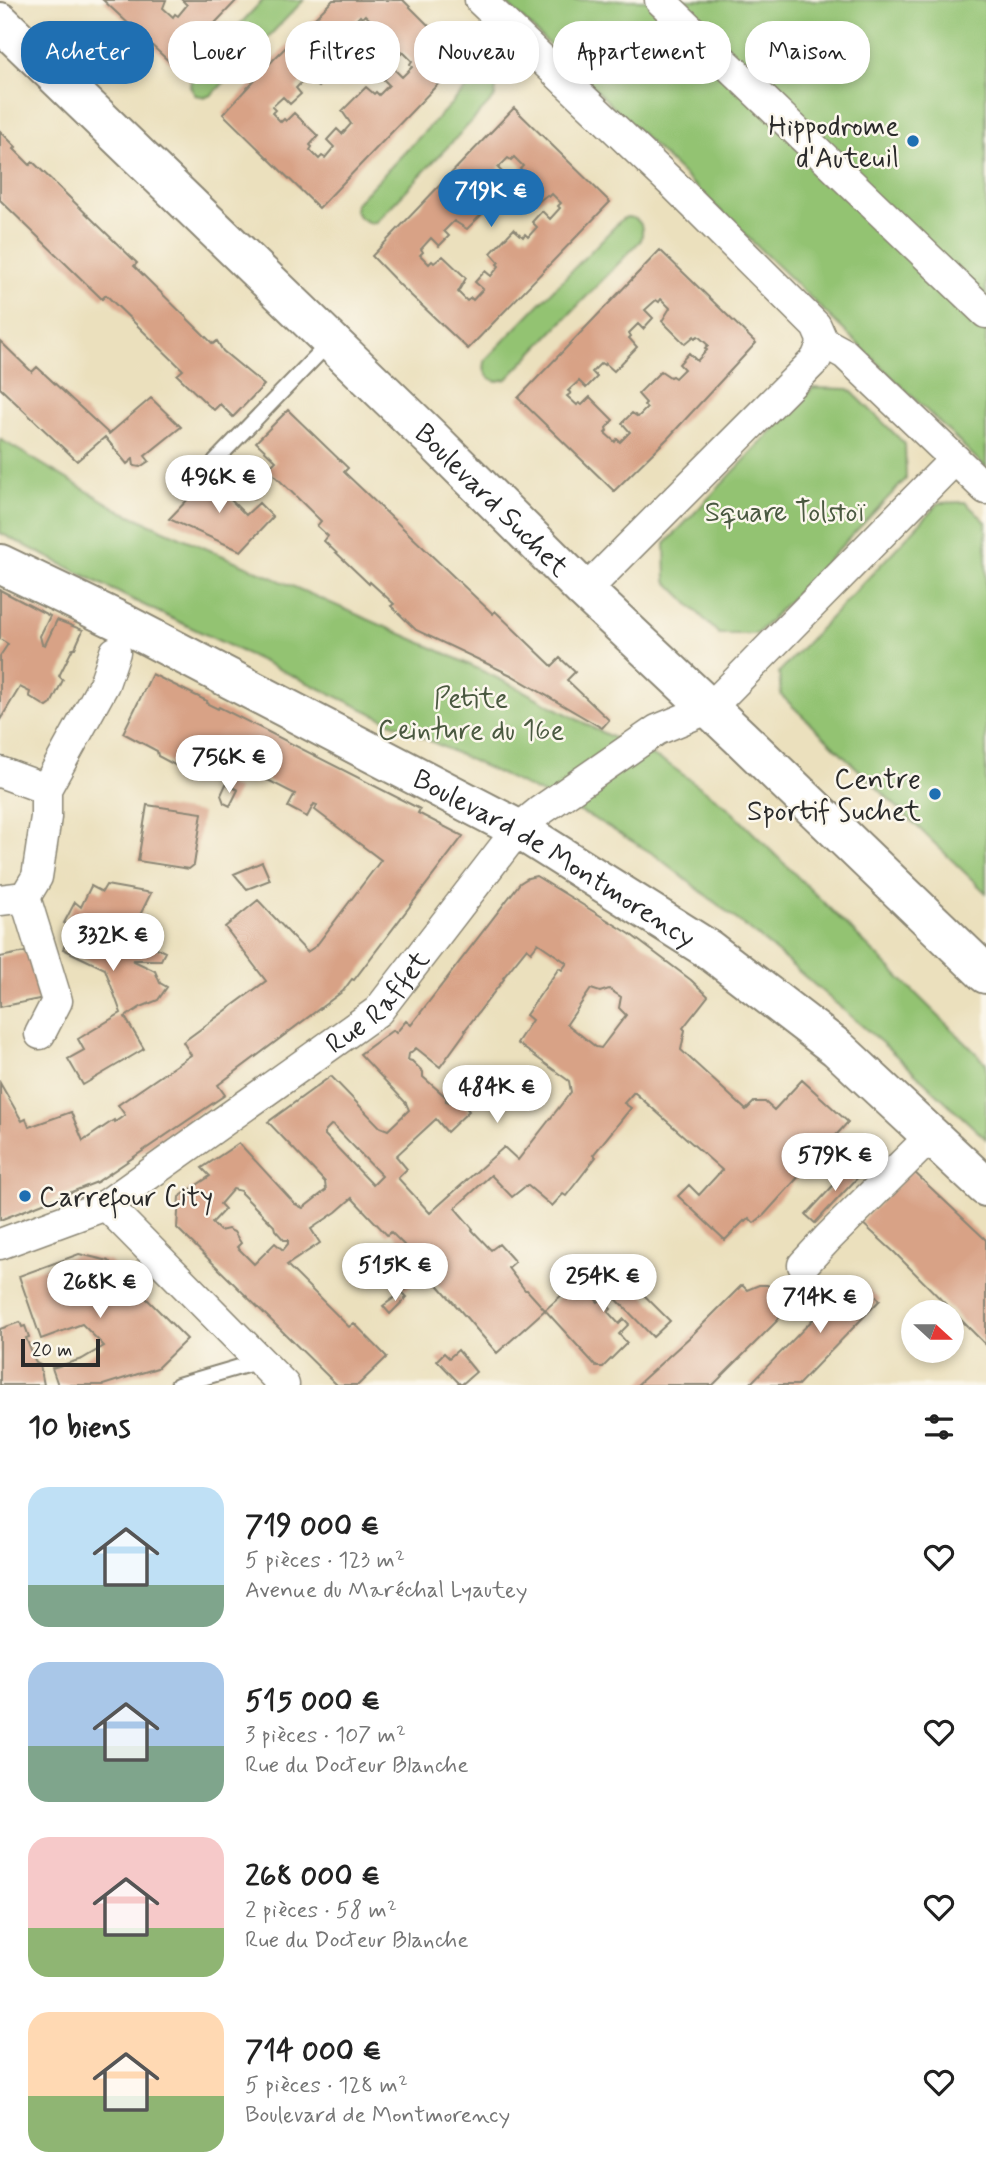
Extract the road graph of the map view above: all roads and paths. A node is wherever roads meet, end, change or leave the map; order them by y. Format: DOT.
graph roads {
  1 [pos="480,0"];
  2 [pos="660,0"];
  3 [pos="0,22"];
  4 [pos="986,313"];
  5 [pos="331,341"];
  6 [pos="823,342"];
  7 [pos="955,459"];
  8 [pos="215,461"];
  9 [pos="986,489"];
  10 [pos="0,564"];
  11 [pos="585,591"];
  12 [pos="119,637"];
  13 [pos="710,708"];
  14 [pos="0,772"];
  15 [pos="46,789"];
  16 [pos="518,829"];
  17 [pos="12,898"];
  18 [pos="986,974"];
  19 [pos="40,1034"];
  20 [pos="931,1136"];
  21 [pos="986,1187"];
  22 [pos="106,1205"];
  23 [pos="0,1244"];
  24 [pos="803,1265"];
  25 [pos="260,1361"];
  26 [pos="178,1385"];
  27 [pos="284,1385"];
  1 -- 6 [label="street"];
  2 -- 4 [label="street"];
  3 -- 5 [label="main road, Boulevard Suchet"];
  5 -- 8 [label="lane"];
  5 -- 11 [label="main road, Boulevard Suchet"];
  6 -- 7 [label="street"];
  6 -- 11 [label="street"];
  7 -- 9 [label="street"];
  7 -- 13 [label="street"];
  10 -- 12 [label="main road, Boulevard de Montmorency"];
  11 -- 13 [label="main road, Boulevard Suchet"];
  12 -- 15 [label="street"];
  12 -- 16 [label="main road, Boulevard de Montmorency"];
  13 -- 16 [label="street, Rue Raffet"];
  13 -- 18 [label="main road, Boulevard Suchet"];
  14 -- 15 [label="street"];
  15 -- 17 [label="street"];
  16 -- 20 [label="main road, Boulevard de Montmorency"];
  16 -- 22 [label="street, Rue Raffet"];
  17 -- 19 [label="street"];
  20 -- 21 [label="main road, Boulevard de Montmorency"];
  20 -- 24 [label="street"];
  22 -- 23 [label="street, Rue Raffet"];
  22 -- 25 [label="street"];
  25 -- 26 [label="lane"];
  25 -- 27 [label="street"];
}
